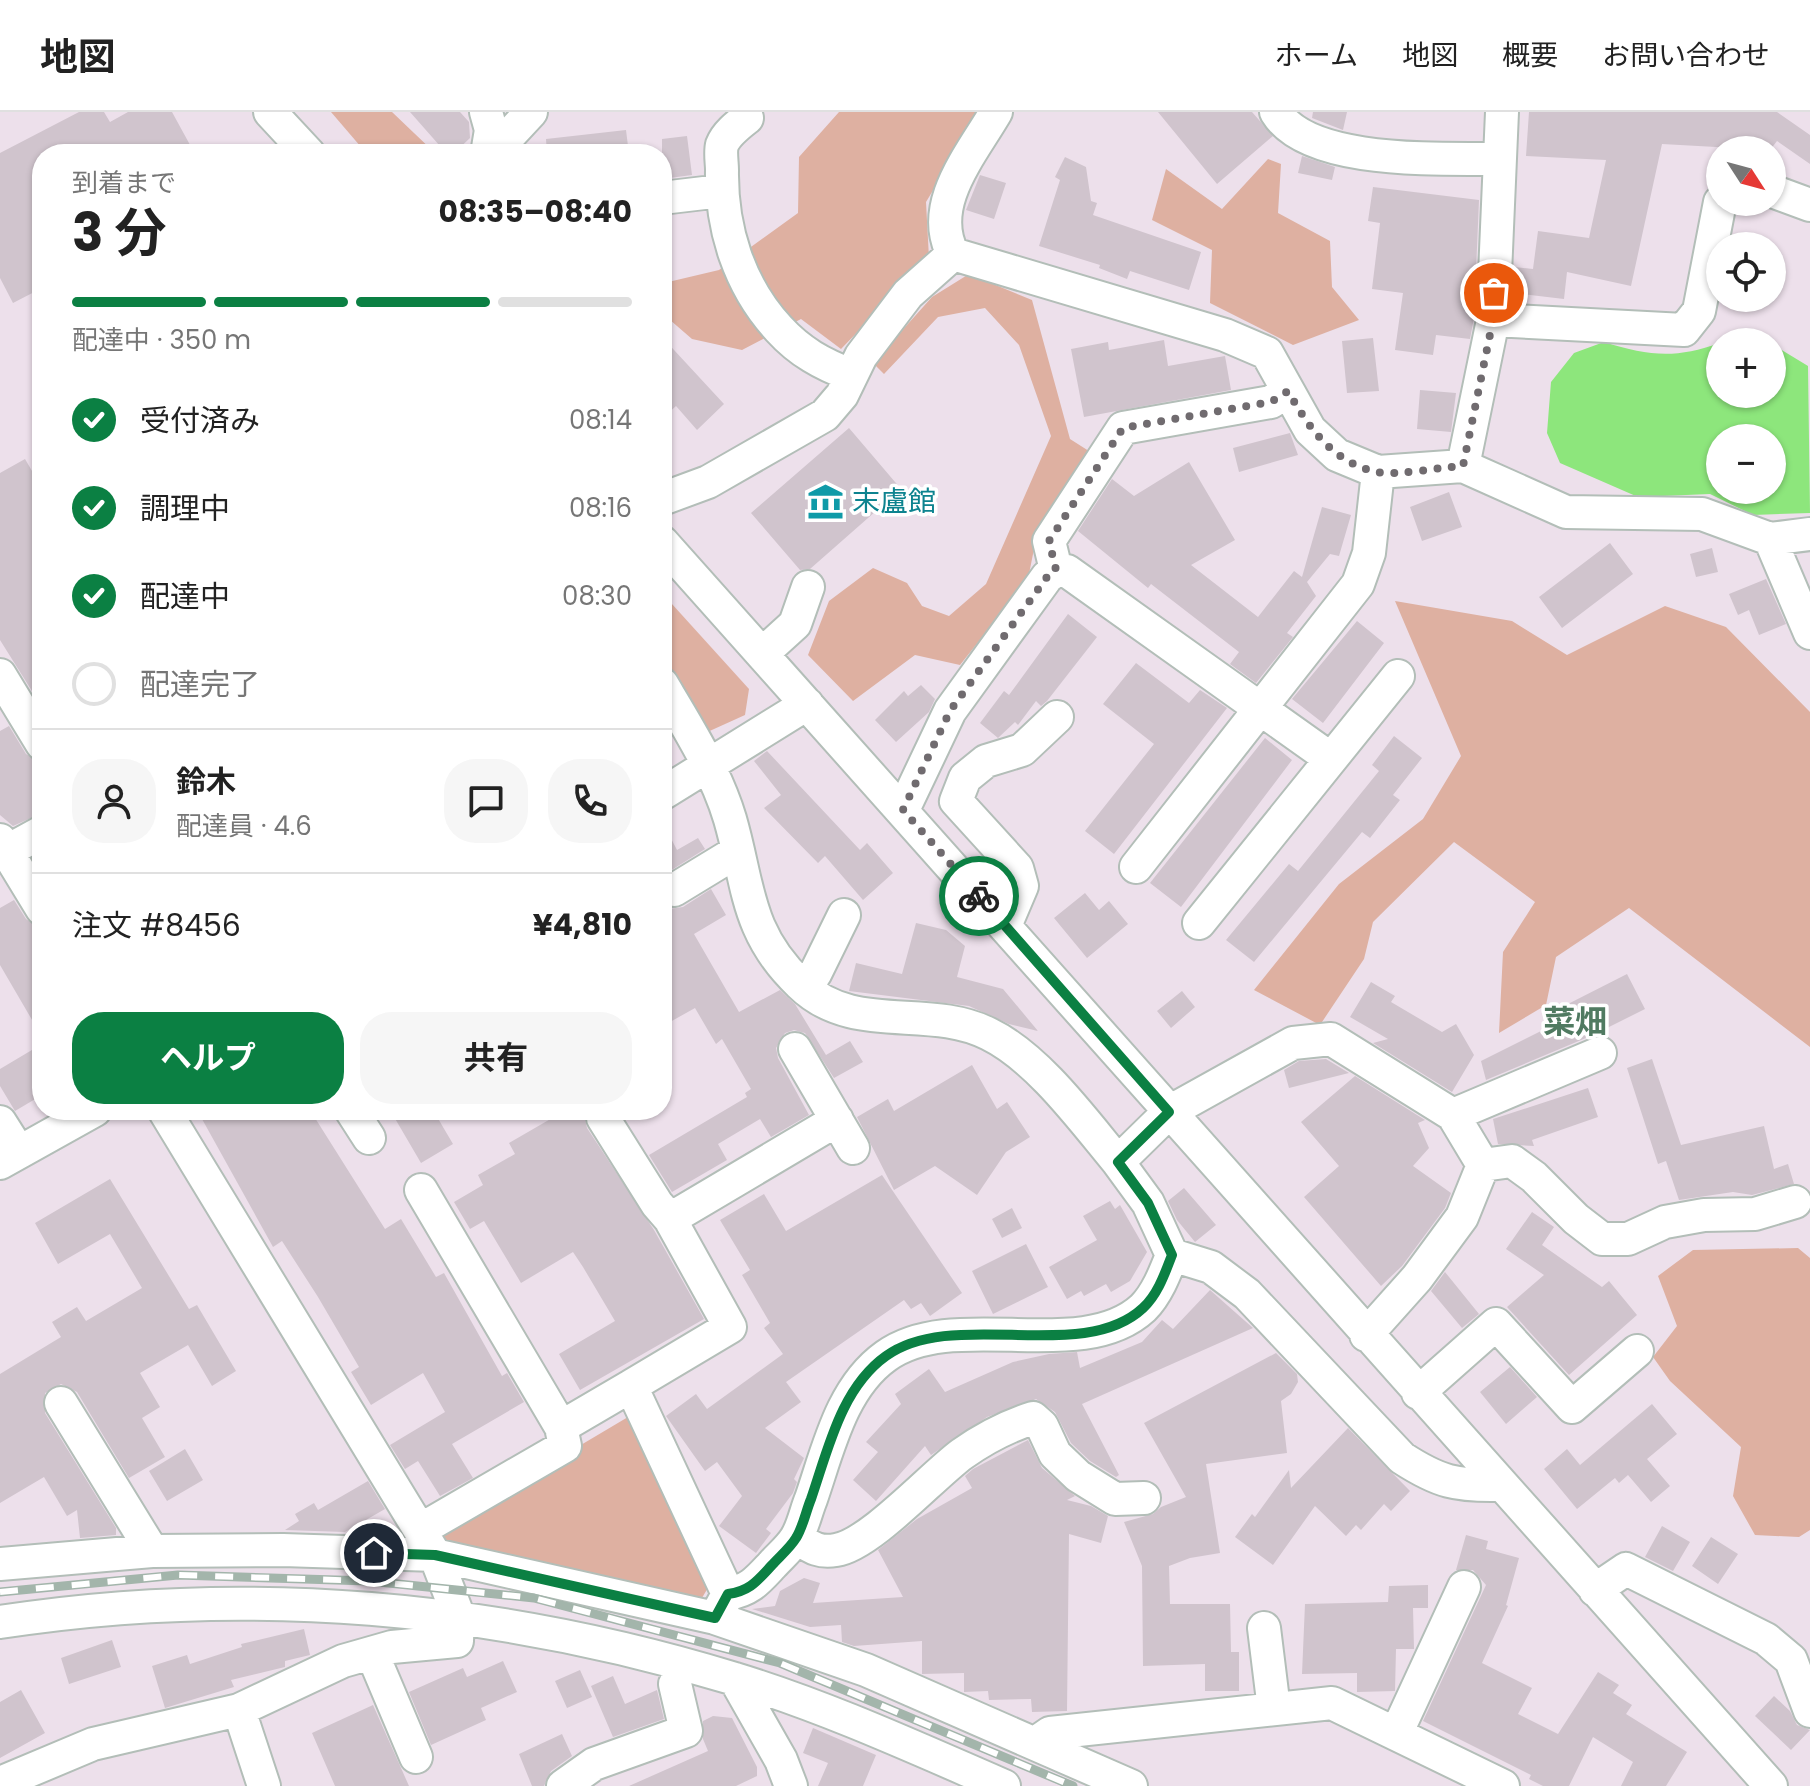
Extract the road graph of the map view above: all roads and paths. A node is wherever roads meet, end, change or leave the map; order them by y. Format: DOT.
graph roads {
  1 [pos="270,112"];
  2 [pos="486,112"];
  3 [pos="531,112"];
  4 [pos="996,112"];
  5 [pos="1276,112"];
  6 [pos="1502,112"];
  7 [pos="747,118"];
  8 [pos="300,144"];
  9 [pos="490,144"];
  10 [pos="499,144"];
  11 [pos="1500,159"];
  12 [pos="721,191"];
  13 [pos="1786,196"];
  14 [pos="672,197"];
  15 [pos="1810,205"];
  16 [pos="1717,216"];
  17 [pos="953,254"];
  18 [pos="1493,320"];
  19 [pos="851,375"];
  20 [pos="1288,391"];
  21 [pos="1463,466"];
  22 [pos="1378,472"];
  23 [pos="672,495"];
  24 [pos="1810,534"];
  25 [pos="1770,539"];
  26 [pos="672,553"];
  27 [pos="1056,570"];
  28 [pos="808,587"];
  29 [pos="1810,633"];
  30 [pos="762,654"];
  31 [pos="0,675"];
  32 [pos="1398,676"];
  33 [pos="672,702"];
  34 [pos="807,704"];
  35 [pos="1261,709"];
  36 [pos="1057,717"];
  37 [pos="32,728"];
  38 [pos="1331,759"];
  39 [pos="708,769"];
  40 [pos="672,789"];
  41 [pos="903,810"];
  42 [pos="32,836"];
  43 [pos="2,849"];
  44 [pos="738,851"];
  45 [pos="1136,867"];
  46 [pos="674,890"];
  47 [pos="32,894"];
  48 [pos="844,915"];
  49 [pos="1199,923"];
  50 [pos="1005,926"];
  51 [pos="800,984"];
  52 [pos="795,1049"];
  53 [pos="1600,1053"];
  54 [pos="1169,1112"];
  55 [pos="1453,1115"];
  56 [pos="77,1120"];
  57 [pos="170,1120"];
  58 [pos="357,1120"];
  59 [pos="604,1120"];
  60 [pos="837,1120"];
  61 [pos="0,1122"];
  62 [pos="369,1138"];
  63 [pos="853,1148"];
  64 [pos="9,1157"];
  65 [pos="1118,1162"];
  66 [pos="1483,1165"];
  67 [pos="421,1190"];
  68 [pos="1795,1202"];
  69 [pos="670,1219"];
  70 [pos="1172,1255"];
  71 [pos="1366,1335"];
  72 [pos="1637,1351"];
  73 [pos="631,1386"];
  74 [pos="1418,1393"];
  75 [pos="61,1403"];
  76 [pos="561,1427"];
  77 [pos="1500,1485"];
  78 [pos="1144,1498"];
  79 [pos="797,1538"];
  80 [pos="427,1542"];
  81 [pos="152,1551"];
  82 [pos="0,1564"];
  83 [pos="1464,1587"];
  84 [pos="1595,1590"];
  85 [pos="722,1606"];
  86 [pos="458,1615"];
  87 [pos="0,1622"];
  88 [pos="1264,1628"];
  89 [pos="372,1653"];
  90 [pos="735,1679"];
  91 [pos="675,1684"];
  92 [pos="1274,1709"];
  93 [pos="239,1710"];
  94 [pos="1810,1711"];
  95 [pos="1396,1734"];
  96 [pos="1037,1742"];
  97 [pos="416,1757"];
  98 [pos="4,1781"];
  99 [pos="264,1786"];
  100 [pos="563,1786"];
  101 [pos="791,1786"];
  102 [pos="1004,1786"];
  103 [pos="1131,1786"];
  104 [pos="1503,1786"];
  105 [pos="1771,1786"];
  1 -- 8 [label="street"];
  2 -- 9 [label="street"];
  3 -- 10 [label="street"];
  4 -- 17 [label="street"];
  5 -- 11 [label="street"];
  6 -- 11 [label="street"];
  7 -- 12 [label="street"];
  11 -- 18 [label="street"];
  12 -- 14 [label="street"];
  12 -- 19 [label="street"];
  13 -- 15 [label="street"];
  16 -- 18 [label="street"];
  17 -- 19 [label="street"];
  17 -- 20 [label="street"];
  18 -- 21 [label="street"];
  19 -- 23 [label="street"];
  20 -- 22 [label="street"];
  20 -- 27 [label="street"];
  21 -- 22 [label="street"];
  21 -- 25 [label="street"];
  22 -- 35 [label="street"];
  24 -- 25 [label="street"];
  25 -- 29 [label="street"];
  26 -- 30 [label="street"];
  27 -- 35 [label="street"];
  27 -- 41 [label="street"];
  28 -- 30 [label="street"];
  30 -- 34 [label="street"];
  31 -- 37 [label="street"];
  32 -- 38 [label="street"];
  33 -- 39 [label="street"];
  34 -- 39 [label="street"];
  34 -- 41 [label="street"];
  35 -- 38 [label="street"];
  35 -- 45 [label="street"];
  36 -- 50 [label="street"];
  38 -- 49 [label="street"];
  39 -- 40 [label="street"];
  39 -- 44 [label="street"];
  41 -- 50 [label="street"];
  42 -- 43 [label="street"];
  43 -- 47 [label="street"];
  44 -- 46 [label="street"];
  44 -- 51 [label="street"];
  48 -- 51 [label="street"];
  50 -- 54 [label="street"];
  51 -- 65 [label="street"];
  52 -- 60 [label="street"];
  53 -- 55 [label="street"];
  54 -- 55 [label="street"];
  54 -- 65 [label="street"];
  54 -- 71 [label="street"];
  55 -- 66 [label="street"];
  56 -- 64 [label="street"];
  57 -- 80 [label="street"];
  58 -- 62 [label="street"];
  59 -- 69 [label="street"];
  60 -- 63 [label="street"];
  60 -- 69 [label="street"];
  61 -- 64 [label="street"];
  65 -- 70 [label="street"];
  66 -- 68 [label="street"];
  66 -- 71 [label="street"];
  67 -- 76 [label="street"];
  69 -- 73 [label="street"];
  70 -- 77 [label="street"];
  70 -- 79 [label="street"];
  71 -- 74 [label="street"];
  72 -- 74 [label="street"];
  73 -- 76 [label="street"];
  73 -- 85 [label="street"];
  74 -- 77 [label="street"];
  75 -- 81 [label="street"];
  76 -- 80 [label="street"];
  77 -- 84 [label="street"];
  78 -- 79 [label="street"];
  79 -- 85 [label="street"];
  80 -- 81 [label="street"];
  80 -- 85 [label="street"];
  80 -- 86 [label="street"];
  81 -- 82 [label="street"];
  83 -- 95 [label="street"];
  84 -- 94 [label="street"];
  84 -- 105 [label="street"];
  85 -- 96 [label="street"];
  86 -- 87 [label="street"];
  86 -- 89 [label="street"];
  86 -- 90 [label="street"];
  88 -- 92 [label="street"];
  89 -- 93 [label="street"];
  89 -- 97 [label="street"];
  90 -- 101 [label="street"];
  90 -- 102 [label="street"];
  91 -- 100 [label="street"];
  92 -- 95 [label="street"];
  92 -- 96 [label="street"];
  93 -- 98 [label="street"];
  93 -- 99 [label="street"];
  95 -- 104 [label="street"];
  96 -- 103 [label="street"];
}
